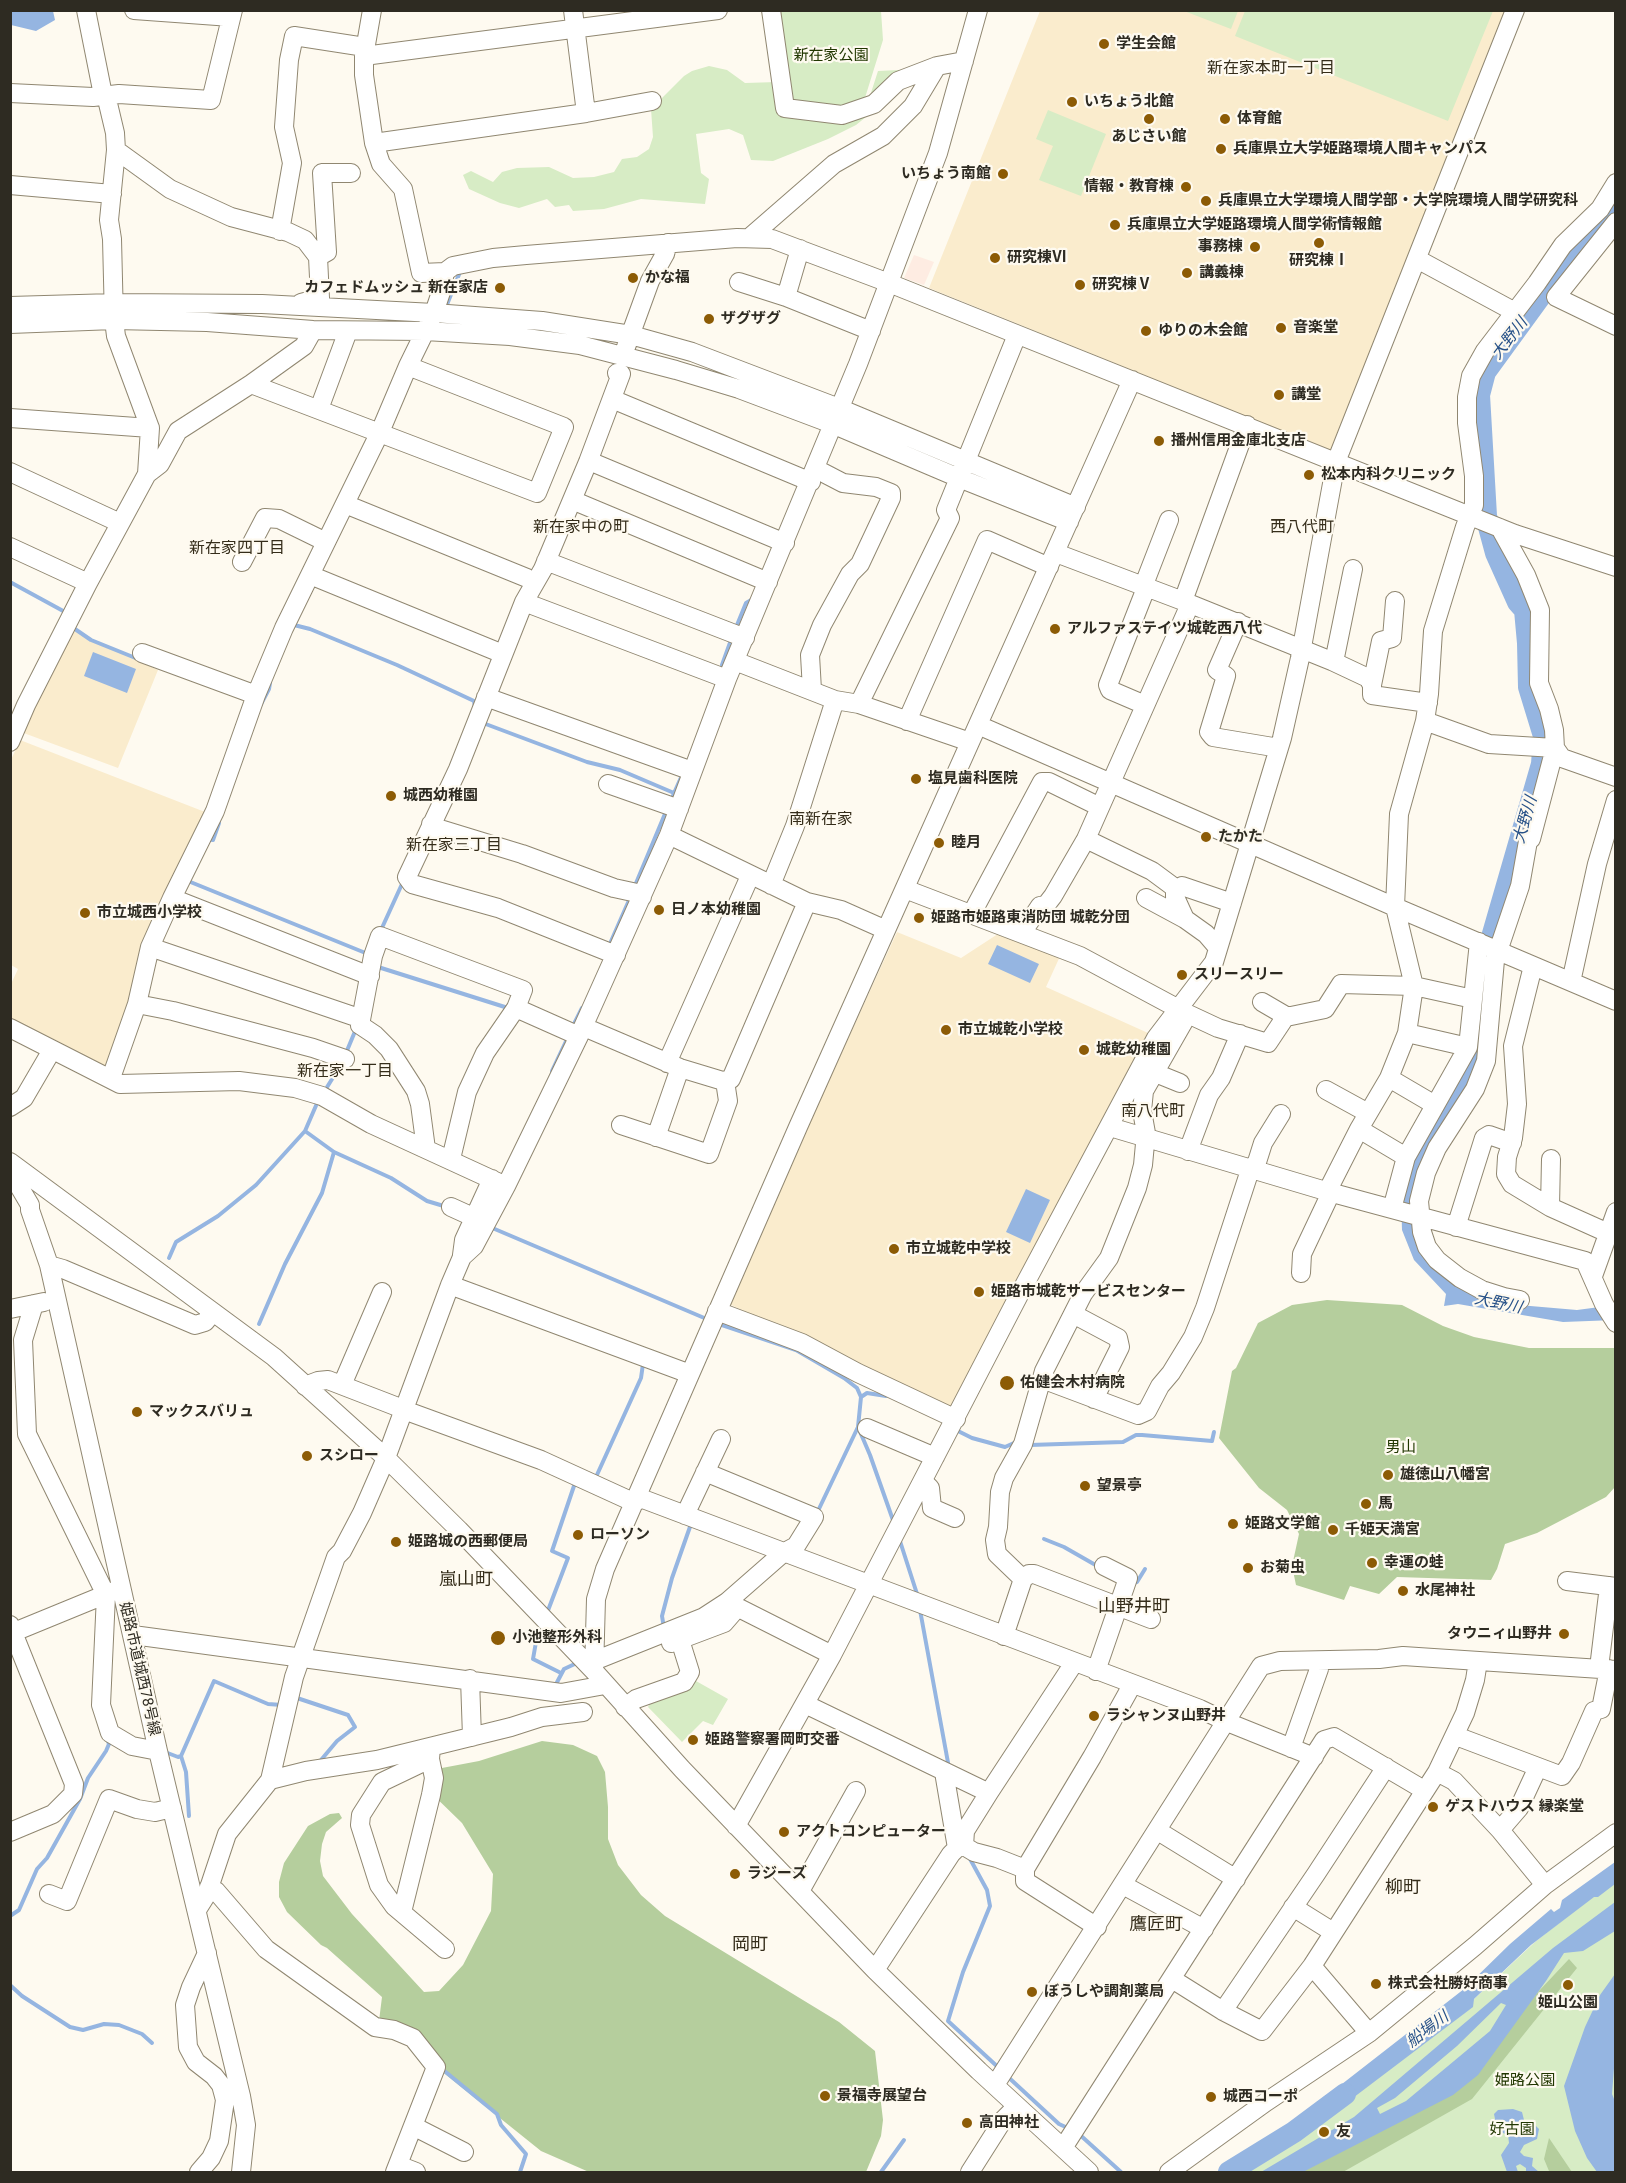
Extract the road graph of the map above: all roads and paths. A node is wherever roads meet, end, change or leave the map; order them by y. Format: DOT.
graph roads {
  1 [pos="86,10"];
  2 [pos="134,10"];
  3 [pos="372,10"];
  4 [pos="718,10"];
  5 [pos="771,10"];
  6 [pos="978,10"];
  7 [pos="1515,10"];
  8 [pos="232,14"];
  9 [pos="573,19"];
  10 [pos="364,52"];
  11 [pos="964,61"];
  12 [pos="937,66"];
  13 [pos="10,93"];
  14 [pos="99,96"];
  15 [pos="652,101"];
  16 [pos="586,112"];
  17 [pos="374,143"];
  18 [pos="116,150"];
  19 [pos="351,173"];
  20 [pos="1616,183"];
  21 [pos="10,185"];
  22 [pos="108,193"];
  23 [pos="1616,222"];
  24 [pos="280,231"];
  25 [pos="749,238"];
  26 [pos="668,243"];
  27 [pos="800,249"];
  28 [pos="318,257"];
  29 [pos="1418,259"];
  30 [pos="445,272"];
  31 [pos="738,282"];
  32 [pos="889,283"];
  33 [pos="786,297"];
  34 [pos="293,305"];
  35 [pos="10,306"];
  36 [pos="114,312"];
  37 [pos="1515,312"];
  38 [pos="434,313"];
  39 [pos="10,324"];
  40 [pos="1616,326"];
  41 [pos="313,330"];
  42 [pos="348,331"];
  43 [pos="425,331"];
  44 [pos="871,331"];
  45 [pos="631,335"];
  46 [pos="1017,335"];
  47 [pos="620,364"];
  48 [pos="408,366"];
  49 [pos="1132,380"];
  50 [pos="254,385"];
  51 [pos="612,399"];
  52 [pos="319,409"];
  53 [pos="835,416"];
  54 [pos="10,418"];
  55 [pos="1247,425"];
  56 [pos="150,428"];
  57 [pos="385,434"];
  58 [pos="588,462"];
  59 [pos="1336,462"];
  60 [pos="962,470"];
  61 [pos="10,472"];
  62 [pos="147,474"];
  63 [pos="813,476"];
  64 [pos="572,500"];
  65 [pos="345,504"];
  66 [pos="1072,515"];
  67 [pos="1473,517"];
  68 [pos="1169,520"];
  69 [pos="120,523"];
  70 [pos="1507,531"];
  71 [pos="326,542"];
  72 [pos="785,543"];
  73 [pos="10,546"];
  74 [pos="1052,560"];
  75 [pos="546,561"];
  76 [pos="242,562"];
  77 [pos="1616,567"];
  78 [pos="1353,569"];
  79 [pos="310,575"];
  80 [pos="768,582"];
  81 [pos="88,583"];
  82 [pos="528,587"];
  83 [pos="1145,587"];
  84 [pos="1185,601"];
  85 [pos="1395,601"];
  86 [pos="1238,622"];
  87 [pos="738,635"];
  88 [pos="1302,648"];
  89 [pos="498,651"];
  90 [pos="142,653"];
  91 [pos="735,661"];
  92 [pos="1334,662"];
  93 [pos="721,677"];
  94 [pos="1372,685"];
  95 [pos="812,690"];
  96 [pos="256,695"];
  97 [pos="485,700"];
  98 [pos="835,700"];
  99 [pos="18,702"];
  100 [pos="1428,703"];
  101 [pos="859,704"];
  102 [pos="1144,705"];
  103 [pos="907,721"];
  104 [pos="1425,721"];
  105 [pos="978,725"];
  106 [pos="10,742"];
  107 [pos="970,742"];
  108 [pos="1279,748"];
  109 [pos="1555,748"];
  110 [pos="688,769"];
  111 [pos="1616,777"];
  112 [pos="1110,781"];
  113 [pos="608,784"];
  114 [pos="1616,800"];
  115 [pos="673,806"];
  116 [pos="1100,807"];
  117 [pos="431,824"];
  118 [pos="669,835"];
  119 [pos="1086,839"];
  120 [pos="1251,843"];
  121 [pos="750,876"];
  122 [pos="771,885"];
  123 [pos="1182,886"];
  124 [pos="905,889"];
  125 [pos="636,893"];
  126 [pos="172,898"];
  127 [pos="1146,898"];
  128 [pos="807,902"];
  129 [pos="1232,903"];
  130 [pos="1395,907"];
  131 [pos="971,915"];
  132 [pos="1185,919"];
  133 [pos="886,930"];
  134 [pos="1022,933"];
  135 [pos="1479,942"];
  136 [pos="150,947"];
  137 [pos="1218,948"];
  138 [pos="1498,951"];
  139 [pos="611,952"];
  140 [pos="1533,966"];
  141 [pos="369,971"];
  142 [pos="1571,982"];
  143 [pos="1414,986"];
  144 [pos="1473,999"];
  145 [pos="1616,1001"];
  146 [pos="1262,1002"];
  147 [pos="137,1004"];
  148 [pos="516,1008"];
  149 [pos="1184,1012"];
  150 [pos="353,1016"];
  151 [pos="1286,1016"];
  152 [pos="10,1028"];
  153 [pos="576,1032"];
  154 [pos="1407,1033"];
  155 [pos="1240,1034"];
  156 [pos="1468,1047"];
  157 [pos="52,1050"];
  158 [pos="345,1059"];
  159 [pos="673,1065"];
  160 [pos="1147,1069"];
  161 [pos="111,1078"];
  162 [pos="1389,1078"];
  163 [pos="725,1081"];
  164 [pos="1180,1083"];
  165 [pos="1326,1090"];
  166 [pos="1435,1105"];
  167 [pos="10,1107"];
  168 [pos="1368,1113"];
  169 [pos="1281,1114"];
  170 [pos="621,1125"];
  171 [pos="1110,1127"];
  172 [pos="1359,1129"];
  173 [pos="656,1137"];
  174 [pos="1143,1138"];
  175 [pos="1512,1143"];
  176 [pos="426,1149"];
  177 [pos="1188,1151"];
  178 [pos="1406,1157"];
  179 [pos="451,1159"];
  180 [pos="1551,1159"];
  181 [pos="10,1162"];
  182 [pos="1250,1170"];
  183 [pos="10,1171"];
  184 [pos="499,1183"];
  185 [pos="1329,1192"];
  186 [pos="451,1207"];
  187 [pos="1550,1207"];
  188 [pos="1392,1209"];
  189 [pos="1616,1212"];
  190 [pos="1420,1216"];
  191 [pos="477,1223"];
  192 [pos="1456,1227"];
  193 [pos="1608,1233"];
  194 [pos="49,1265"];
  195 [pos="1301,1273"];
  196 [pos="1593,1276"];
  197 [pos="450,1285"];
  198 [pos="382,1292"];
  199 [pos="56,1299"];
  200 [pos="1520,1300"];
  201 [pos="1610,1302"];
  202 [pos="34,1304"];
  203 [pos="11,1306"];
  204 [pos="213,1312"];
  205 [pos="1073,1314"];
  206 [pos="714,1318"];
  207 [pos="1616,1323"];
  208 [pos="690,1374"];
  209 [pos="1042,1379"];
  210 [pos="342,1385"];
  211 [pos="305,1386"];
  212 [pos="1094,1399"];
  213 [pos="405,1411"];
  214 [pos="952,1425"];
  215 [pos="867,1428"];
  216 [pos="721,1439"];
  217 [pos="935,1457"];
  218 [pos="386,1458"];
  219 [pos="705,1472"];
  220 [pos="923,1480"];
  221 [pos="633,1502"];
  222 [pos="685,1515"];
  223 [pos="955,1518"];
  224 [pos="783,1553"];
  225 [pos="1104,1566"];
  226 [pos="1023,1580"];
  227 [pos="1567,1581"];
  228 [pos="868,1585"];
  229 [pos="1612,1587"];
  230 [pos="113,1592"];
  231 [pos="732,1605"];
  232 [pos="1118,1606"];
  233 [pos="1151,1619"];
  234 [pos="12,1629"];
  235 [pos="133,1635"];
  236 [pos="1004,1636"];
  237 [pos="832,1655"];
  238 [pos="302,1658"];
  239 [pos="1317,1661"];
  240 [pos="1478,1661"];
  241 [pos="1074,1663"];
  242 [pos="1608,1669"];
  243 [pos="1095,1671"];
  244 [pos="598,1672"];
  245 [pos="470,1679"];
  246 [pos="1132,1685"];
  247 [pos="805,1704"];
  248 [pos="625,1707"];
  249 [pos="582,1712"];
  250 [pos="1227,1722"];
  251 [pos="1456,1736"];
  252 [pos="471,1737"];
  253 [pos="1291,1748"];
  254 [pos="158,1751"];
  255 [pos="430,1753"];
  256 [pos="1314,1757"];
  257 [pos="1386,1767"];
  258 [pos="1538,1767"];
  259 [pos="1437,1772"];
  260 [pos="950,1775"];
  261 [pos="270,1780"];
  262 [pos="1424,1790"];
  263 [pos="856,1791"];
  264 [pos="990,1791"];
  265 [pos="172,1808"];
  266 [pos="736,1826"];
  267 [pos="1500,1830"];
  268 [pos="1158,1831"];
  269 [pos="10,1832"];
  270 [pos="1616,1833"];
  271 [pos="963,1843"];
  272 [pos="1025,1869"];
  273 [pos="1236,1879"];
  274 [pos="1123,1885"];
  275 [pos="1545,1885"];
  276 [pos="209,1887"];
  277 [pos="800,1891"];
  278 [pos="49,1894"];
  279 [pos="1293,1907"];
  280 [pos="197,1910"];
  281 [pos="402,1912"];
  282 [pos="1097,1927"];
  283 [pos="1204,1929"];
  284 [pos="1333,1932"];
  285 [pos="445,1950"];
  286 [pos="207,1953"];
  287 [pos="1312,1966"];
  288 [pos="875,1970"];
  289 [pos="1172,1979"];
  290 [pos="1222,2011"];
  291 [pos="1369,2033"];
  292 [pos="995,2085"];
  293 [pos="1017,2106"];
  294 [pos="413,2126"];
  295 [pos="1063,2148"];
  296 [pos="464,2152"];
  297 [pos="396,2169"];
  298 [pos="199,2172"];
  299 [pos="241,2172"];
  300 [pos="416,2172"];
  301 [pos="970,2172"];
  302 [pos="1089,2172"];
  303 [pos="1169,2172"];
  1 -- 14 [label="street"];
  2 -- 8 [label="street"];
  3 -- 10 [label="street"];
  4 -- 9 [label="street"];
  5 -- 12 [label="street"];
  6 -- 11 [label="street"];
  7 -- 29 [label="street"];
  8 -- 14 [label="street"];
  9 -- 10 [label="street"];
  9 -- 16 [label="street"];
  10 -- 17 [label="street"];
  10 -- 24 [label="street"];
  11 -- 12 [label="street"];
  11 -- 32 [label="street"];
  12 -- 25 [label="street"];
  13 -- 14 [label="street"];
  14 -- 18 [label="street"];
  15 -- 16 [label="street"];
  16 -- 17 [label="street"];
  17 -- 30 [label="street"];
  18 -- 22 [label="street"];
  18 -- 24 [label="street"];
  19 -- 28 [label="street"];
  20 -- 37 [label="street"];
  21 -- 22 [label="street"];
  22 -- 36 [label="street"];
  23 -- 40 [label="street"];
  24 -- 28 [label="street"];
  25 -- 26 [label="street"];
  25 -- 27 [label="street"];
  26 -- 30 [label="street"];
  26 -- 45 [label="street"];
  27 -- 32 [label="street"];
  27 -- 33 [label="street"];
  28 -- 34 [label="street"];
  29 -- 37 [label="street"];
  29 -- 59 [label="street"];
  30 -- 38 [label="street"];
  31 -- 33 [label="street"];
  32 -- 44 [label="street"];
  32 -- 46 [label="street"];
  33 -- 44 [label="street"];
  34 -- 36 [label="street"];
  34 -- 38 [label="street"];
  35 -- 36 [label="street"];
  36 -- 39 [label="street"];
  36 -- 41 [label="street"];
  36 -- 56 [label="street"];
  37 -- 67 [label="street"];
  38 -- 43 [label="street"];
  38 -- 45 [label="street"];
  41 -- 42 [label="street"];
  41 -- 50 [label="street"];
  42 -- 43 [label="street"];
  42 -- 52 [label="street"];
  43 -- 47 [label="street"];
  43 -- 48 [label="street"];
  44 -- 53 [label="street"];
  45 -- 47 [label="street"];
  45 -- 53 [label="street"];
  46 -- 49 [label="street"];
  46 -- 60 [label="street"];
  47 -- 51 [label="street"];
  47 -- 53 [label="street"];
  47 -- 82 [label="street"];
  48 -- 57 [label="street"];
  48 -- 57 [label="street"];
  49 -- 55 [label="street"];
  49 -- 66 [label="street"];
  50 -- 52 [label="street"];
  50 -- 62 [label="street"];
  51 -- 58 [label="street"];
  51 -- 63 [label="street"];
  52 -- 57 [label="street"];
  53 -- 60 [label="street"];
  53 -- 63 [label="street"];
  54 -- 56 [label="street"];
  55 -- 59 [label="street"];
  55 -- 84 [label="street"];
  56 -- 62 [label="street"];
  57 -- 65 [label="street"];
  58 -- 64 [label="street"];
  58 -- 72 [label="street"];
  59 -- 67 [label="street"];
  59 -- 88 [label="street"];
  60 -- 66 [label="street"];
  60 -- 101 [label="street"];
  61 -- 69 [label="street"];
  62 -- 69 [label="street"];
  63 -- 72 [label="street"];
  63 -- 95 [label="street"];
  64 -- 75 [label="street"];
  64 -- 80 [label="street"];
  65 -- 71 [label="street"];
  65 -- 82 [label="street"];
  66 -- 74 [label="street"];
  67 -- 70 [label="street"];
  67 -- 100 [label="street"];
  68 -- 83 [label="street"];
  69 -- 81 [label="street"];
  70 -- 77 [label="street"];
  70 -- 109 [label="street"];
  71 -- 76 [label="street"];
  71 -- 79 [label="street"];
  72 -- 80 [label="street"];
  73 -- 81 [label="street"];
  74 -- 83 [label="street"];
  74 -- 103 [label="street"];
  74 -- 105 [label="street"];
  75 -- 82 [label="street"];
  75 -- 87 [label="street"];
  78 -- 92 [label="street"];
  79 -- 89 [label="street"];
  79 -- 96 [label="street"];
  80 -- 87 [label="street"];
  81 -- 99 [label="street"];
  82 -- 89 [label="street"];
  82 -- 93 [label="street"];
  83 -- 84 [label="street"];
  83 -- 102 [label="street"];
  84 -- 86 [label="street"];
  84 -- 102 [label="street"];
  85 -- 94 [label="street"];
  86 -- 88 [label="street"];
  86 -- 108 [label="street"];
  87 -- 91 [label="street"];
  88 -- 92 [label="street"];
  88 -- 108 [label="street"];
  89 -- 97 [label="street"];
  90 -- 96 [label="street"];
  91 -- 93 [label="street"];
  91 -- 95 [label="street"];
  92 -- 94 [label="street"];
  93 -- 110 [label="street"];
  94 -- 100 [label="street"];
  95 -- 98 [label="street"];
  96 -- 126 [label="street"];
  97 -- 110 [label="street"];
  97 -- 117 [label="street"];
  98 -- 101 [label="street"];
  98 -- 122 [label="street"];
  99 -- 106 [label="street"];
  100 -- 104 [label="street"];
  101 -- 103 [label="street"];
  102 -- 112 [label="street"];
  103 -- 107 [label="street"];
  104 -- 109 [label="street"];
  104 -- 130 [label="street"];
  105 -- 107 [label="street"];
  105 -- 112 [label="street"];
  107 -- 124 [label="street"];
  108 -- 120 [label="street"];
  109 -- 111 [label="street"];
  109 -- 138 [label="street"];
  110 -- 115 [label="street"];
  112 -- 116 [label="street"];
  112 -- 120 [label="street"];
  113 -- 115 [label="street"];
  114 -- 142 [label="street"];
  115 -- 118 [label="street"];
  116 -- 119 [label="street"];
  116 -- 131 [label="street"];
  117 -- 125 [label="street"];
  117 -- 139 [label="street"];
  118 -- 121 [label="street"];
  118 -- 125 [label="street"];
  119 -- 132 [label="street"];
  119 -- 134 [label="street"];
  120 -- 129 [label="street"];
  120 -- 130 [label="street"];
  121 -- 122 [label="street"];
  121 -- 159 [label="street"];
  122 -- 128 [label="street"];
  123 -- 129 [label="street"];
  124 -- 131 [label="street"];
  124 -- 133 [label="street"];
  125 -- 139 [label="street"];
  126 -- 136 [label="street"];
  126 -- 141 [label="street"];
  127 -- 132 [label="street"];
  128 -- 133 [label="street"];
  128 -- 163 [label="street"];
  129 -- 137 [label="street"];
  130 -- 135 [label="street"];
  130 -- 143 [label="street"];
  131 -- 134 [label="street"];
  132 -- 137 [label="street"];
  133 -- 206 [label="street"];
  134 -- 149 [label="street"];
  135 -- 138 [label="street"];
  135 -- 144 [label="street"];
  136 -- 147 [label="street"];
  136 -- 150 [label="street"];
  137 -- 149 [label="street"];
  138 -- 140 [label="street"];
  138 -- 190 [label="street"];
  139 -- 153 [label="street"];
  140 -- 142 [label="street"];
  140 -- 175 [label="street"];
  141 -- 148 [label="street"];
  141 -- 176 [label="street"];
  142 -- 145 [label="street"];
  143 -- 144 [label="street"];
  143 -- 151 [label="street"];
  143 -- 154 [label="street"];
  144 -- 156 [label="street"];
  146 -- 151 [label="street"];
  147 -- 158 [label="street"];
  147 -- 161 [label="street"];
  148 -- 153 [label="street"];
  148 -- 179 [label="street"];
  149 -- 155 [label="street"];
  149 -- 160 [label="street"];
  151 -- 155 [label="street"];
  152 -- 157 [label="street"];
  153 -- 159 [label="street"];
  153 -- 184 [label="street"];
  154 -- 156 [label="street"];
  154 -- 162 [label="street"];
  155 -- 177 [label="street"];
  156 -- 166 [label="street"];
  157 -- 161 [label="street"];
  157 -- 167 [label="street"];
  159 -- 163 [label="street"];
  159 -- 173 [label="street"];
  160 -- 164 [label="street"];
  160 -- 171 [label="street"];
  160 -- 174 [label="street"];
  161 -- 176 [label="street"];
  162 -- 166 [label="street"];
  162 -- 168 [label="street"];
  163 -- 173 [label="street"];
  165 -- 168 [label="street"];
  166 -- 178 [label="street"];
  168 -- 172 [label="street"];
  169 -- 182 [label="street"];
  170 -- 173 [label="street"];
  171 -- 174 [label="street"];
  171 -- 214 [label="street"];
  172 -- 178 [label="street"];
  172 -- 185 [label="street"];
  174 -- 177 [label="street"];
  174 -- 205 [label="street"];
  175 -- 187 [label="street"];
  175 -- 192 [label="street"];
  176 -- 179 [label="street"];
  177 -- 182 [label="street"];
  178 -- 188 [label="street"];
  179 -- 184 [label="street"];
  180 -- 187 [label="street"];
  181 -- 204 [label="street"];
  182 -- 185 [label="street"];
  182 -- 212 [label="street"];
  183 -- 194 [label="street, 姫路市道城西78号線"];
  184 -- 191 [label="street"];
  185 -- 188 [label="street"];
  185 -- 195 [label="street"];
  186 -- 191 [label="street"];
  187 -- 193 [label="street"];
  188 -- 190 [label="street"];
  189 -- 193 [label="street"];
  190 -- 192 [label="street"];
  190 -- 200 [label="street"];
  191 -- 197 [label="street"];
  192 -- 196 [label="street"];
  193 -- 196 [label="street"];
  194 -- 199 [label="street, 姫路市道城西78号線"];
  194 -- 204 [label="street"];
  196 -- 201 [label="street"];
  197 -- 208 [label="street"];
  197 -- 213 [label="street"];
  198 -- 210 [label="street"];
  199 -- 202 [label="street"];
  199 -- 230 [label="street, 姫路市道城西78号線"];
  201 -- 207 [label="street"];
  202 -- 203 [label="street"];
  202 -- 230 [label="street"];
  204 -- 211 [label="street"];
  205 -- 209 [label="street"];
  205 -- 212 [label="street"];
  206 -- 208 [label="street"];
  206 -- 214 [label="street"];
  208 -- 221 [label="street"];
  209 -- 212 [label="street"];
  209 -- 226 [label="street"];
  210 -- 211 [label="street"];
  210 -- 213 [label="street"];
  211 -- 218 [label="street"];
  213 -- 218 [label="street"];
  213 -- 221 [label="street"];
  214 -- 217 [label="street"];
  215 -- 217 [label="street"];
  216 -- 219 [label="street"];
  217 -- 220 [label="street"];
  218 -- 238 [label="street"];
  218 -- 244 [label="street"];
  219 -- 222 [label="street"];
  219 -- 224 [label="street"];
  220 -- 223 [label="street"];
  220 -- 228 [label="street"];
  221 -- 222 [label="street"];
  221 -- 244 [label="street"];
  222 -- 224 [label="street"];
  224 -- 228 [label="street"];
  224 -- 231 [label="street"];
  225 -- 232 [label="street"];
  226 -- 232 [label="street"];
  226 -- 236 [label="street"];
  227 -- 229 [label="street"];
  228 -- 236 [label="street"];
  228 -- 237 [label="street"];
  229 -- 242 [label="street"];
  230 -- 234 [label="street"];
  230 -- 235 [label="street, 姫路市道城西78号線"];
  230 -- 254 [label="street"];
  231 -- 237 [label="street"];
  231 -- 244 [label="street"];
  231 -- 248 [label="street"];
  232 -- 233 [label="street"];
  232 -- 243 [label="street"];
  234 -- 269 [label="street"];
  235 -- 238 [label="street"];
  235 -- 254 [label="street, 姫路市道城西78号線"];
  236 -- 241 [label="street"];
  237 -- 247 [label="street"];
  238 -- 245 [label="street"];
  238 -- 261 [label="street"];
  239 -- 240 [label="street"];
  239 -- 250 [label="street"];
  239 -- 253 [label="street"];
  240 -- 242 [label="street"];
  240 -- 251 [label="street"];
  241 -- 243 [label="street"];
  241 -- 264 [label="street"];
  242 -- 258 [label="street"];
  243 -- 246 [label="street"];
  244 -- 245 [label="street"];
  244 -- 248 [label="street"];
  245 -- 252 [label="street"];
  246 -- 250 [label="street"];
  246 -- 272 [label="street"];
  247 -- 260 [label="street"];
  247 -- 266 [label="street"];
  248 -- 266 [label="street"];
  249 -- 252 [label="street"];
  250 -- 253 [label="street"];
  250 -- 268 [label="street"];
  251 -- 258 [label="street"];
  251 -- 259 [label="street"];
  252 -- 255 [label="street"];
  253 -- 256 [label="street"];
  254 -- 265 [label="street, 姫路市道城西78号線"];
  255 -- 261 [label="street"];
  255 -- 281 [label="street"];
  255 -- 281 [label="street"];
  256 -- 257 [label="street"];
  256 -- 273 [label="street"];
  257 -- 262 [label="street"];
  257 -- 279 [label="street"];
  258 -- 267 [label="street"];
  259 -- 262 [label="street"];
  259 -- 267 [label="street"];
  260 -- 264 [label="street"];
  260 -- 271 [label="street"];
  261 -- 276 [label="street"];
  262 -- 284 [label="street"];
  263 -- 277 [label="street"];
  264 -- 271 [label="street"];
  265 -- 278 [label="street"];
  265 -- 280 [label="street, 姫路市道城西78号線"];
  266 -- 277 [label="street"];
  267 -- 275 [label="street"];
  268 -- 273 [label="street"];
  268 -- 274 [label="street"];
  270 -- 275 [label="street"];
  271 -- 272 [label="street"];
  271 -- 288 [label="street"];
  272 -- 282 [label="street"];
  273 -- 283 [label="street"];
  274 -- 282 [label="street"];
  274 -- 283 [label="street"];
  275 -- 291 [label="street"];
  276 -- 280 [label="street"];
  276 -- 294 [label="street"];
  277 -- 288 [label="street"];
  279 -- 284 [label="street"];
  279 -- 290 [label="street"];
  280 -- 286 [label="street, 姫路市道城西78号線"];
  281 -- 285 [label="street"];
  282 -- 292 [label="street"];
  283 -- 289 [label="street"];
  284 -- 287 [label="street"];
  286 -- 298 [label="street"];
  286 -- 299 [label="street, 姫路市道城西78号線"];
  287 -- 290 [label="street"];
  287 -- 291 [label="street"];
  288 -- 292 [label="street"];
  289 -- 290 [label="street"];
  289 -- 295 [label="street"];
  291 -- 303 [label="street"];
  292 -- 293 [label="street"];
  293 -- 295 [label="street"];
  293 -- 301 [label="street"];
  294 -- 296 [label="street"];
  294 -- 297 [label="street"];
  295 -- 302 [label="street"];
  297 -- 300 [label="street"];
}
